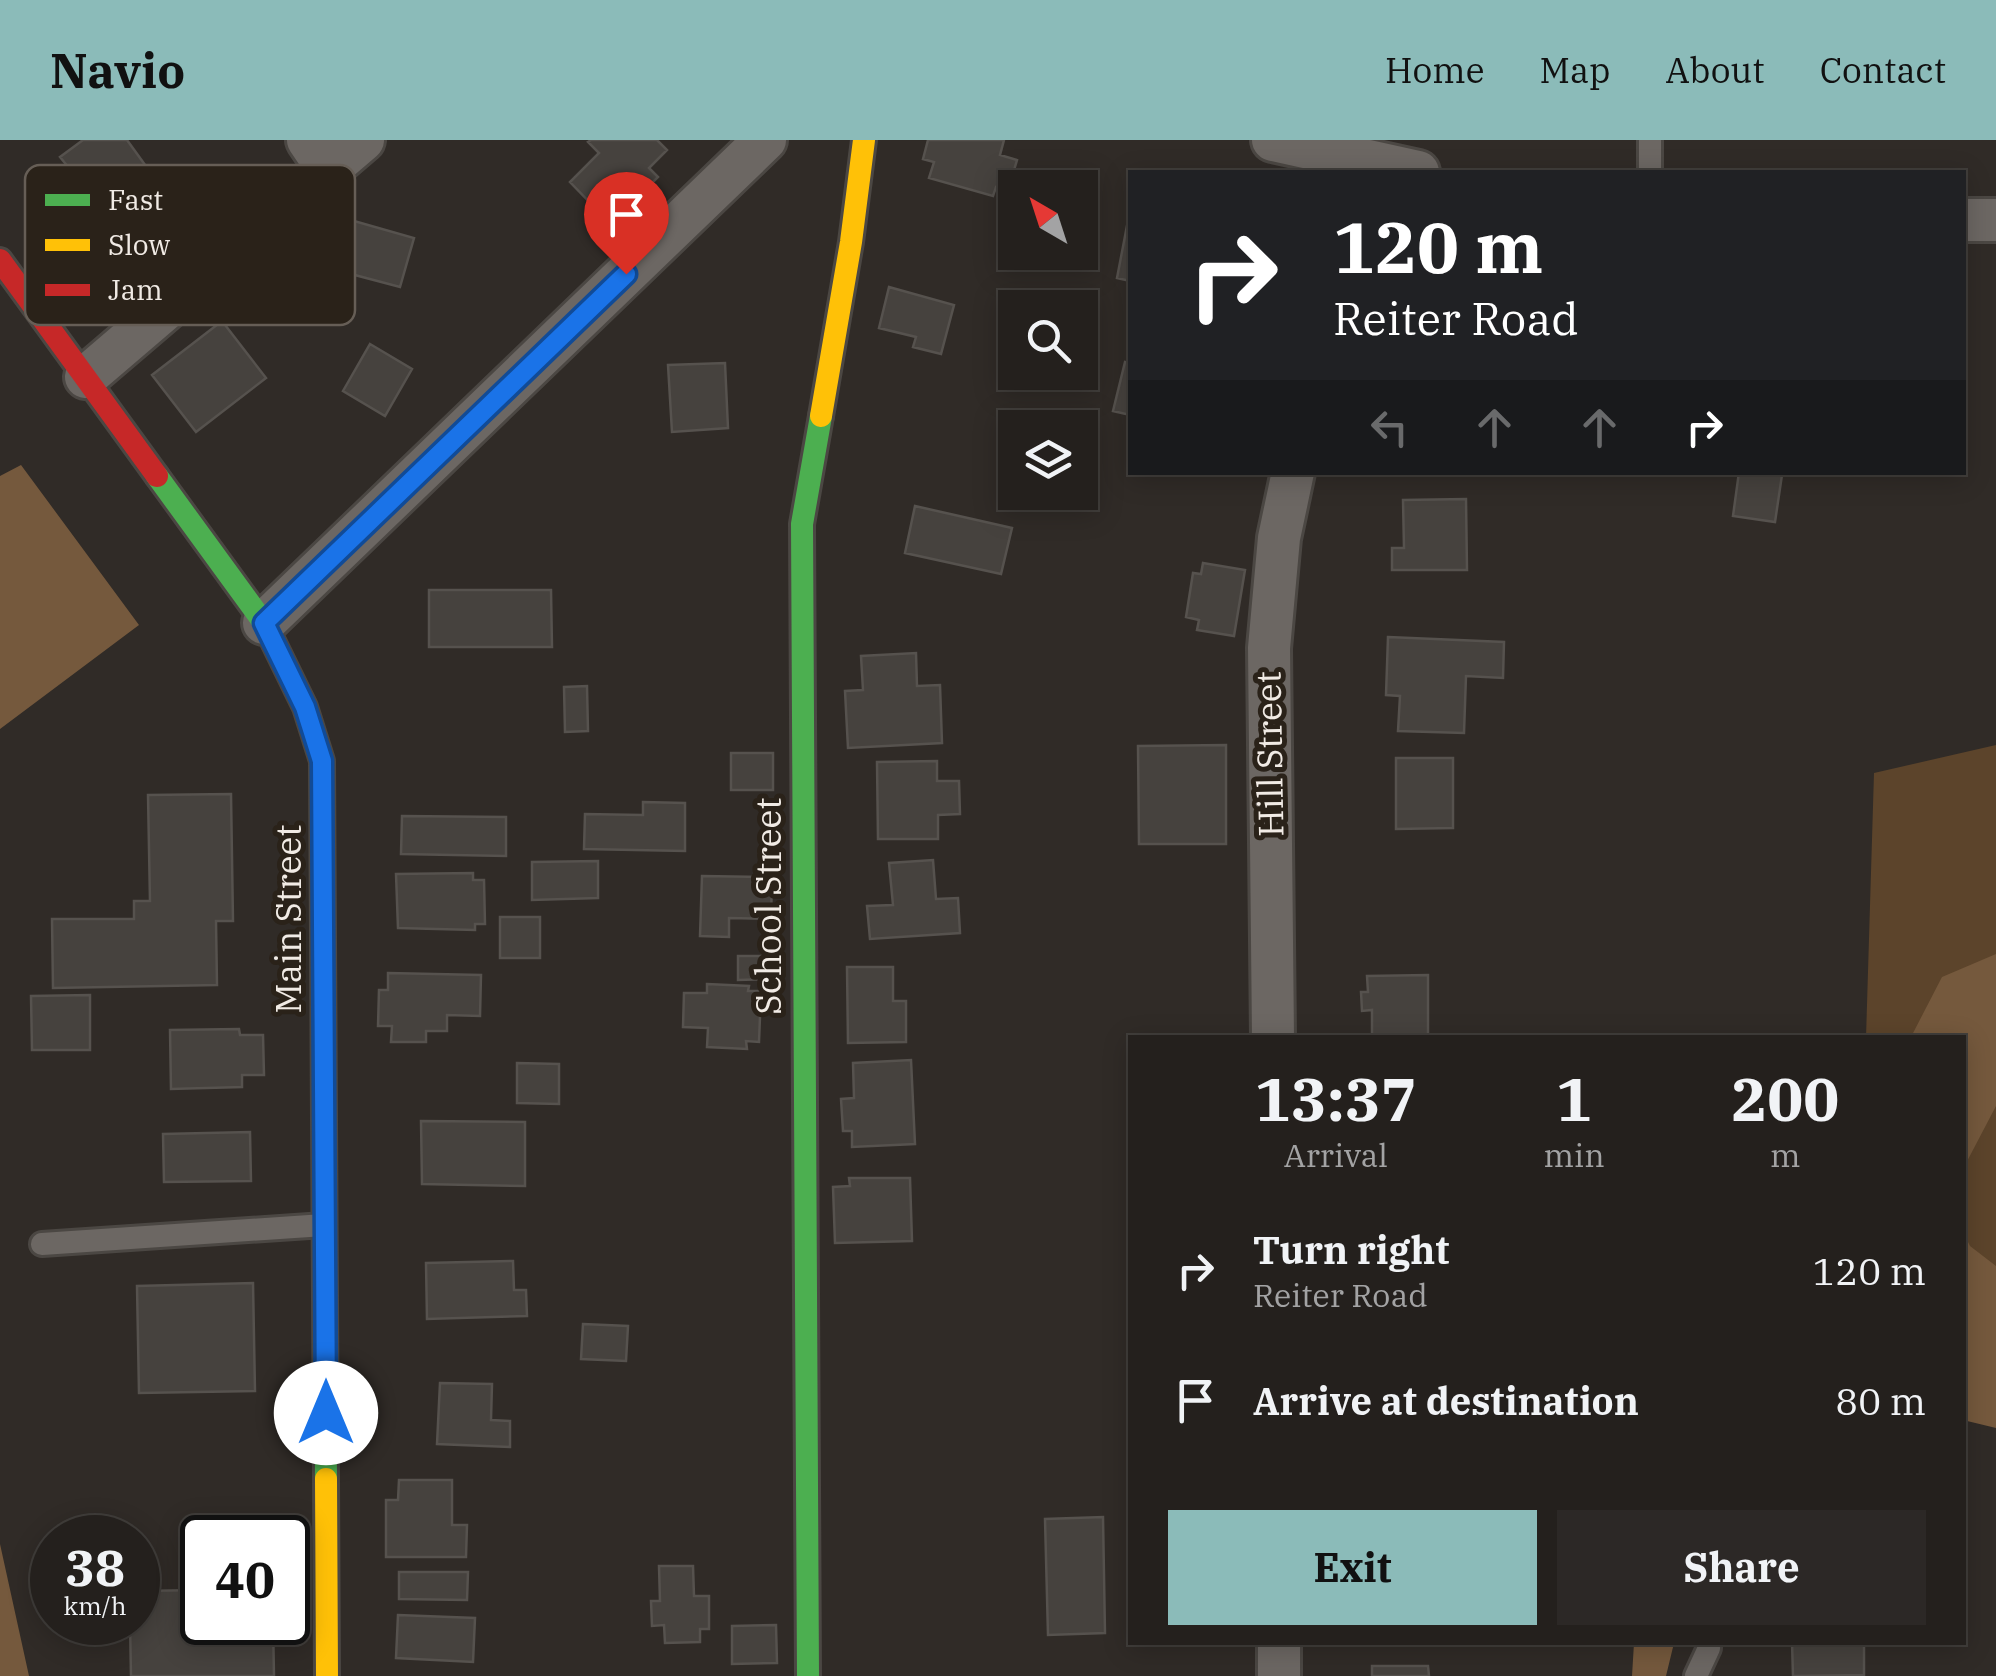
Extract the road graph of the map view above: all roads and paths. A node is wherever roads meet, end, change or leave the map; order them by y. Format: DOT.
graph roads {
  1 [pos="363,140"];
  2 [pos="765,140"];
  3 [pos="864,140"];
  4 [pos="1273,140"];
  5 [pos="1650,140"];
  6 [pos="318,155"];
  7 [pos="1360,166"];
  8 [pos="1399,170"];
  9 [pos="1650,170"];
  10 [pos="1966,220"];
  11 [pos="1996,220"];
  12 [pos="0,260"];
  13 [pos="25,294"];
  14 [pos="48,325"];
  15 [pos="140,325"];
  16 [pos="86,377"];
  17 [pos="1292,475"];
  18 [pos="264,623"];
  19 [pos="1273,1035"];
  20 [pos="324,1225"];
  21 [pos="42,1244"];
  22 [pos="1278,1645"];
  23 [pos="1709,1648"];
  24 [pos="327,1676"];
  25 [pos="808,1676"];
  26 [pos="1279,1676"];
  27 [pos="1696,1676"];
  1 -- 6 [label="street"];
  2 -- 18 [label="street"];
  3 -- 25 [label="street, School Street"];
  4 -- 7 [label="street"];
  5 -- 9 [label="lane"];
  7 -- 8 [label="street"];
  10 -- 11 [label="street"];
  12 -- 13 [label="street, Main Street"];
  14 -- 16 [label="street, Main Street"];
  15 -- 16 [label="street"];
  16 -- 18 [label="street, Main Street"];
  17 -- 19 [label="street, Hill Street"];
  18 -- 20 [label="street, Main Street"];
  20 -- 21 [label="lane"];
  20 -- 24 [label="street, Main Street"];
  22 -- 26 [label="street"];
  23 -- 27 [label="lane"];
}
